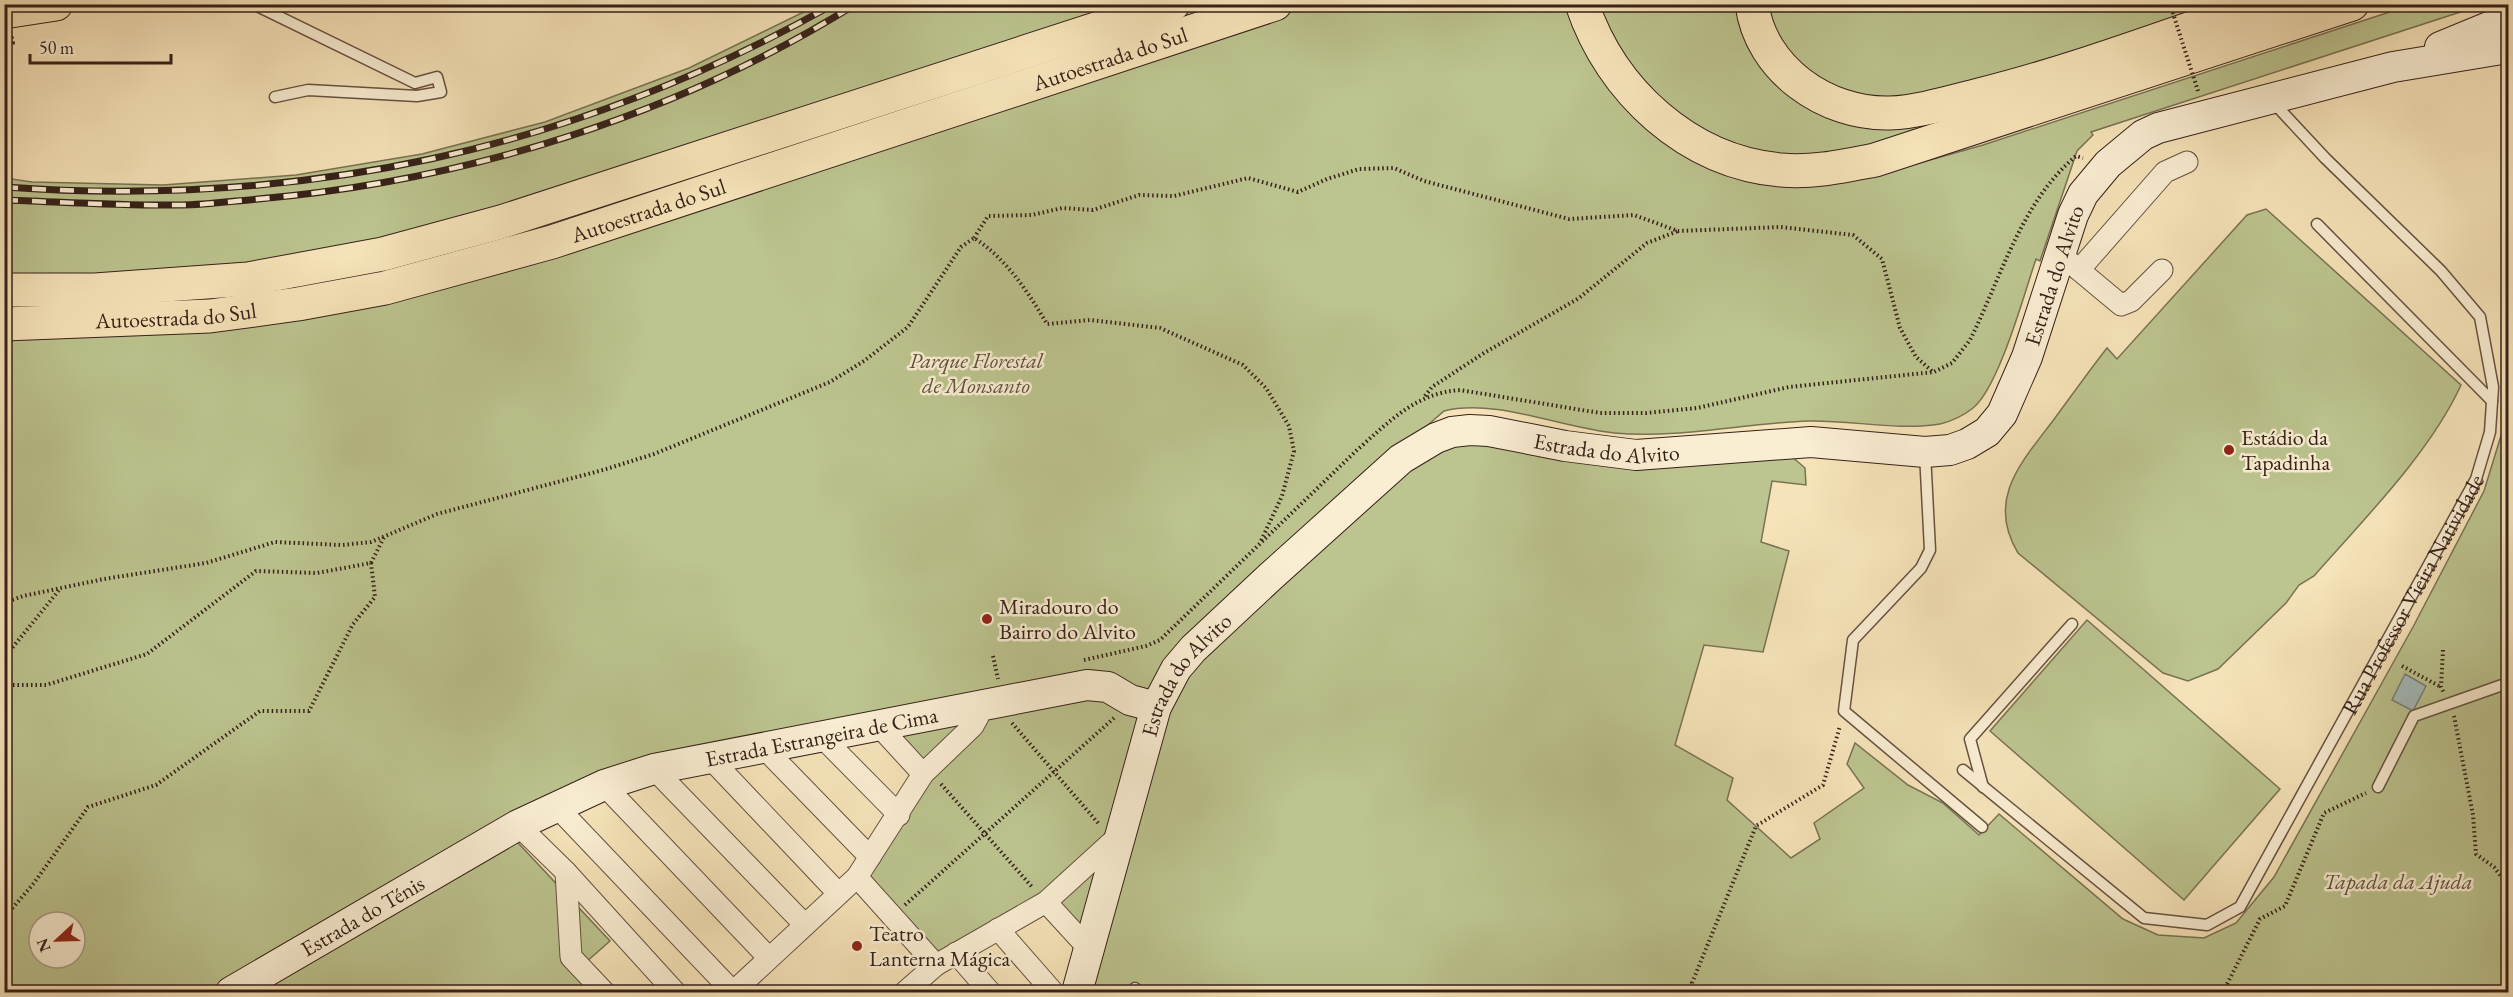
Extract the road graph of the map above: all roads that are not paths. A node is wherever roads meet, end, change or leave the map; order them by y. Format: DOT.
graph roads {
  1 [pos="56,4"];
  2 [pos="252,4"];
  3 [pos="1173,4"];
  4 [pos="1275,4"];
  5 [pos="1582,4"];
  6 [pos="1752,4"];
  7 [pos="2261,4"];
  8 [pos="2352,4"];
  9 [pos="2508,19"];
  10 [pos="8,25"];
  11 [pos="2508,48"];
  12 [pos="2393,67"];
  13 [pos="275,97"];
  14 [pos="2270,99"];
  15 [pos="2187,162"];
  16 [pos="2318,224"];
  17 [pos="2070,262"];
  18 [pos="2162,270"];
  19 [pos="4,290"];
  20 [pos="4,324"];
  21 [pos="2492,401"];
  22 [pos="1925,452"];
  23 [pos="2072,624"];
  24 [pos="2508,683"];
  25 [pos="977,706"];
  26 [pos="1156,707"];
  27 [pos="879,726"];
  28 [pos="822,737"];
  29 [pos="763,747"];
  30 [pos="710,758"];
  31 [pos="654,770"];
  32 [pos="1963,770"];
  33 [pos="930,776"];
  34 [pos="604,785"];
  35 [pos="1983,787"];
  36 [pos="2378,787"];
  37 [pos="556,806"];
  38 [pos="898,815"];
  39 [pos="1982,827"];
  40 [pos="505,832"];
  41 [pos="1117,840"];
  42 [pos="870,857"];
  43 [pos="566,872"];
  44 [pos="856,877"];
  45 [pos="838,893"];
  46 [pos="1046,902"];
  47 [pos="805,925"];
  48 [pos="998,929"];
  49 [pos="1089,949"];
  50 [pos="956,953"];
  51 [pos="769,958"];
  52 [pos="936,965"];
  53 [pos="918,988"];
  54 [pos="733,992"];
  55 [pos="231,993"];
  56 [pos="604,993"];
  57 [pos="675,993"];
  58 [pos="990,993"];
  59 [pos="1053,993"];
  60 [pos="1077,993"];
  1 -- 10 [label="highway"];
  2 -- 13 [label="lane"];
  3 -- 19 [label="highway, Autoestrada do Sul"];
  4 -- 20 [label="highway, Autoestrada do Sul"];
  5 -- 8 [label="highway"];
  6 -- 7 [label="highway"];
  9 -- 12 [label="street"];
  11 -- 12 [label="street"];
  12 -- 14 [label="street"];
  14 -- 17 [label="street, Estrada do Alvito"];
  14 -- 21 [label="lane, Rua Professor Vieira Natividade"];
  15 -- 17 [label="street"];
  16 -- 21 [label="lane"];
  17 -- 18 [label="street"];
  17 -- 22 [label="street, Estrada do Alvito"];
  21 -- 35 [label="lane, Rua Professor Vieira Natividade"];
  22 -- 26 [label="street, Estrada do Alvito"];
  22 -- 39 [label="lane"];
  23 -- 35 [label="lane"];
  24 -- 36 [label="lane"];
  25 -- 26 [label="street, Estrada Estrangeira de Cima"];
  25 -- 27 [label="street, Estrada Estrangeira de Cima"];
  25 -- 33 [label="street"];
  26 -- 41 [label="street, Estrada do Alvito"];
  27 -- 28 [label="street, Estrada Estrangeira de Cima"];
  27 -- 33 [label="street"];
  28 -- 29 [label="street, Estrada Estrangeira de Cima"];
  28 -- 38 [label="street"];
  29 -- 30 [label="street, Estrada Estrangeira de Cima"];
  29 -- 42 [label="street"];
  30 -- 31 [label="street, Estrada Estrangeira de Cima"];
  30 -- 45 [label="street"];
  31 -- 34 [label="street, Estrada Estrangeira de Cima"];
  31 -- 47 [label="street"];
  32 -- 35 [label="lane, Rua Professor Vieira Natividade"];
  33 -- 38 [label="street"];
  34 -- 37 [label="street, Estrada Estrangeira de Cima"];
  34 -- 51 [label="street"];
  37 -- 40 [label="street, Estrada Estrangeira de Cima"];
  37 -- 54 [label="street"];
  38 -- 42 [label="street"];
  40 -- 43 [label="street"];
  40 -- 55 [label="street, Estrada do Ténis"];
  41 -- 46 [label="street"];
  41 -- 49 [label="street, Estrada do Alvito"];
  42 -- 44 [label="street"];
  43 -- 56 [label="street"];
  43 -- 57 [label="street"];
  44 -- 45 [label="street"];
  44 -- 52 [label="street"];
  45 -- 47 [label="street"];
  46 -- 48 [label="street"];
  46 -- 49 [label="street"];
  47 -- 51 [label="street"];
  48 -- 50 [label="street"];
  48 -- 59 [label="street"];
  49 -- 60 [label="street, Estrada do Alvito"];
  50 -- 52 [label="street"];
  50 -- 58 [label="street"];
  51 -- 54 [label="street"];
  52 -- 53 [label="street"];
}
